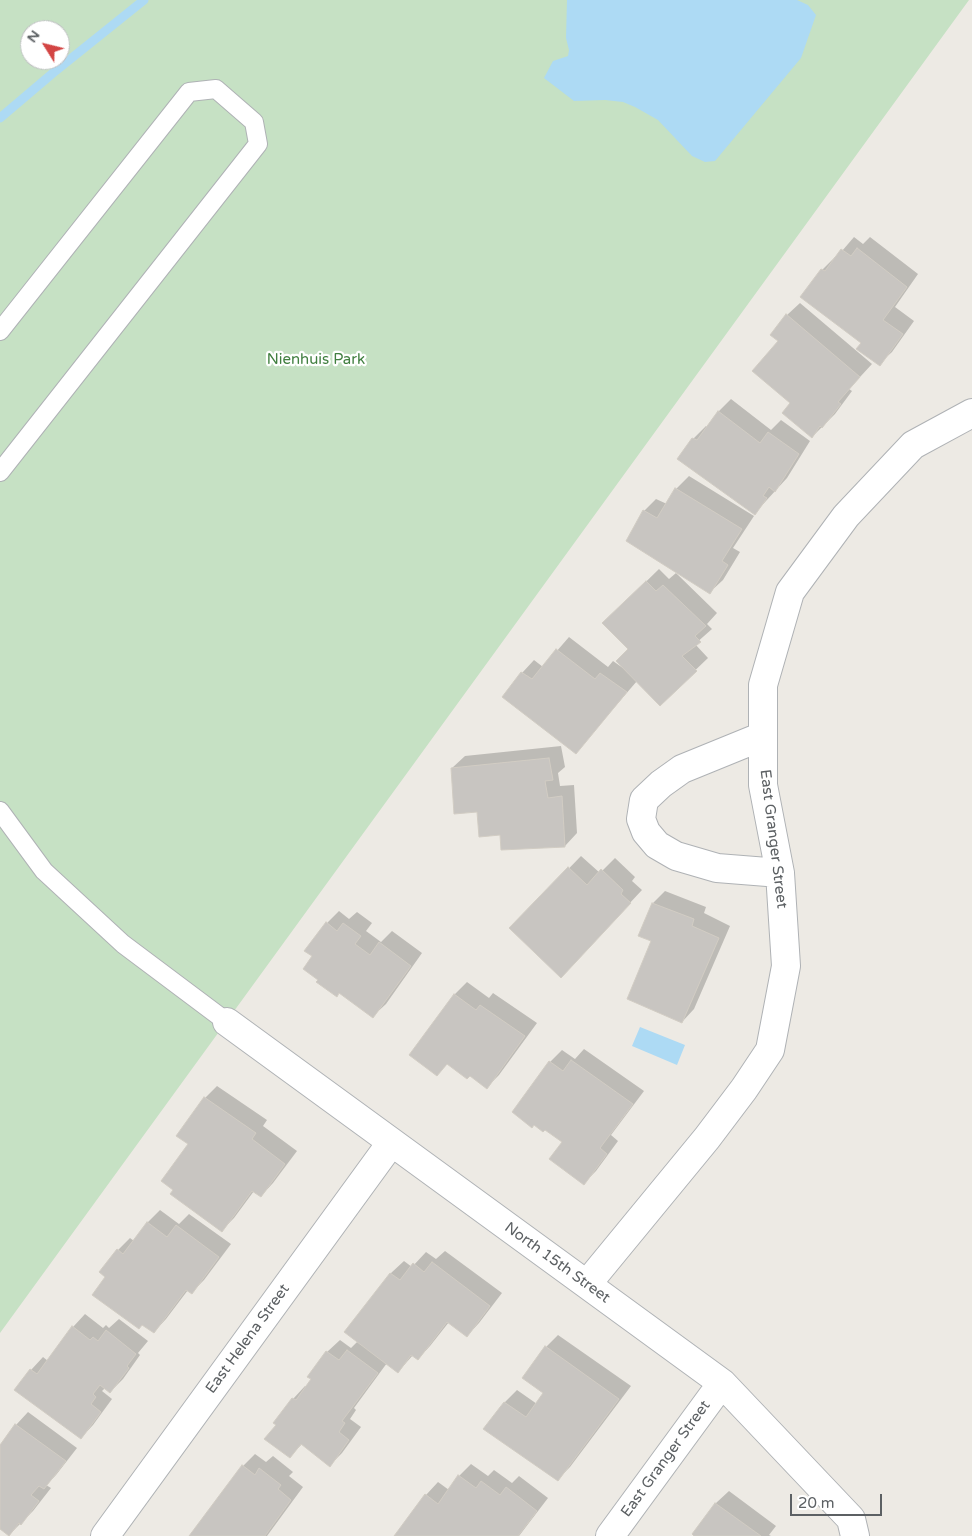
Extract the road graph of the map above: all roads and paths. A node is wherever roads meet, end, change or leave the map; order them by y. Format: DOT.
graph roads {
  1 [pos="0,331"];
  2 [pos="972,413"];
  3 [pos="3,461"];
  4 [pos="763,736"];
  5 [pos="0,811"];
  6 [pos="780,873"];
  7 [pos="227,1022"];
  8 [pos="391,1143"];
  9 [pos="587,1284"];
  10 [pos="722,1383"];
  11 [pos="105,1536"];
  12 [pos="610,1536"];
  13 [pos="855,1536"];
  1 -- 3 [label="lane"];
  2 -- 4 [label="street, East Granger Street"];
  4 -- 6 [label="street, East Granger Street"];
  4 -- 6 [label="street"];
  5 -- 7 [label="lane"];
  6 -- 9 [label="street, East Granger Street"];
  7 -- 8 [label="street, North 15th Street"];
  8 -- 9 [label="street, North 15th Street"];
  8 -- 11 [label="street, East Helena Street"];
  9 -- 10 [label="street, North 15th Street"];
  10 -- 12 [label="street, East Granger Street"];
  10 -- 13 [label="street, North 15th Street"];
}
